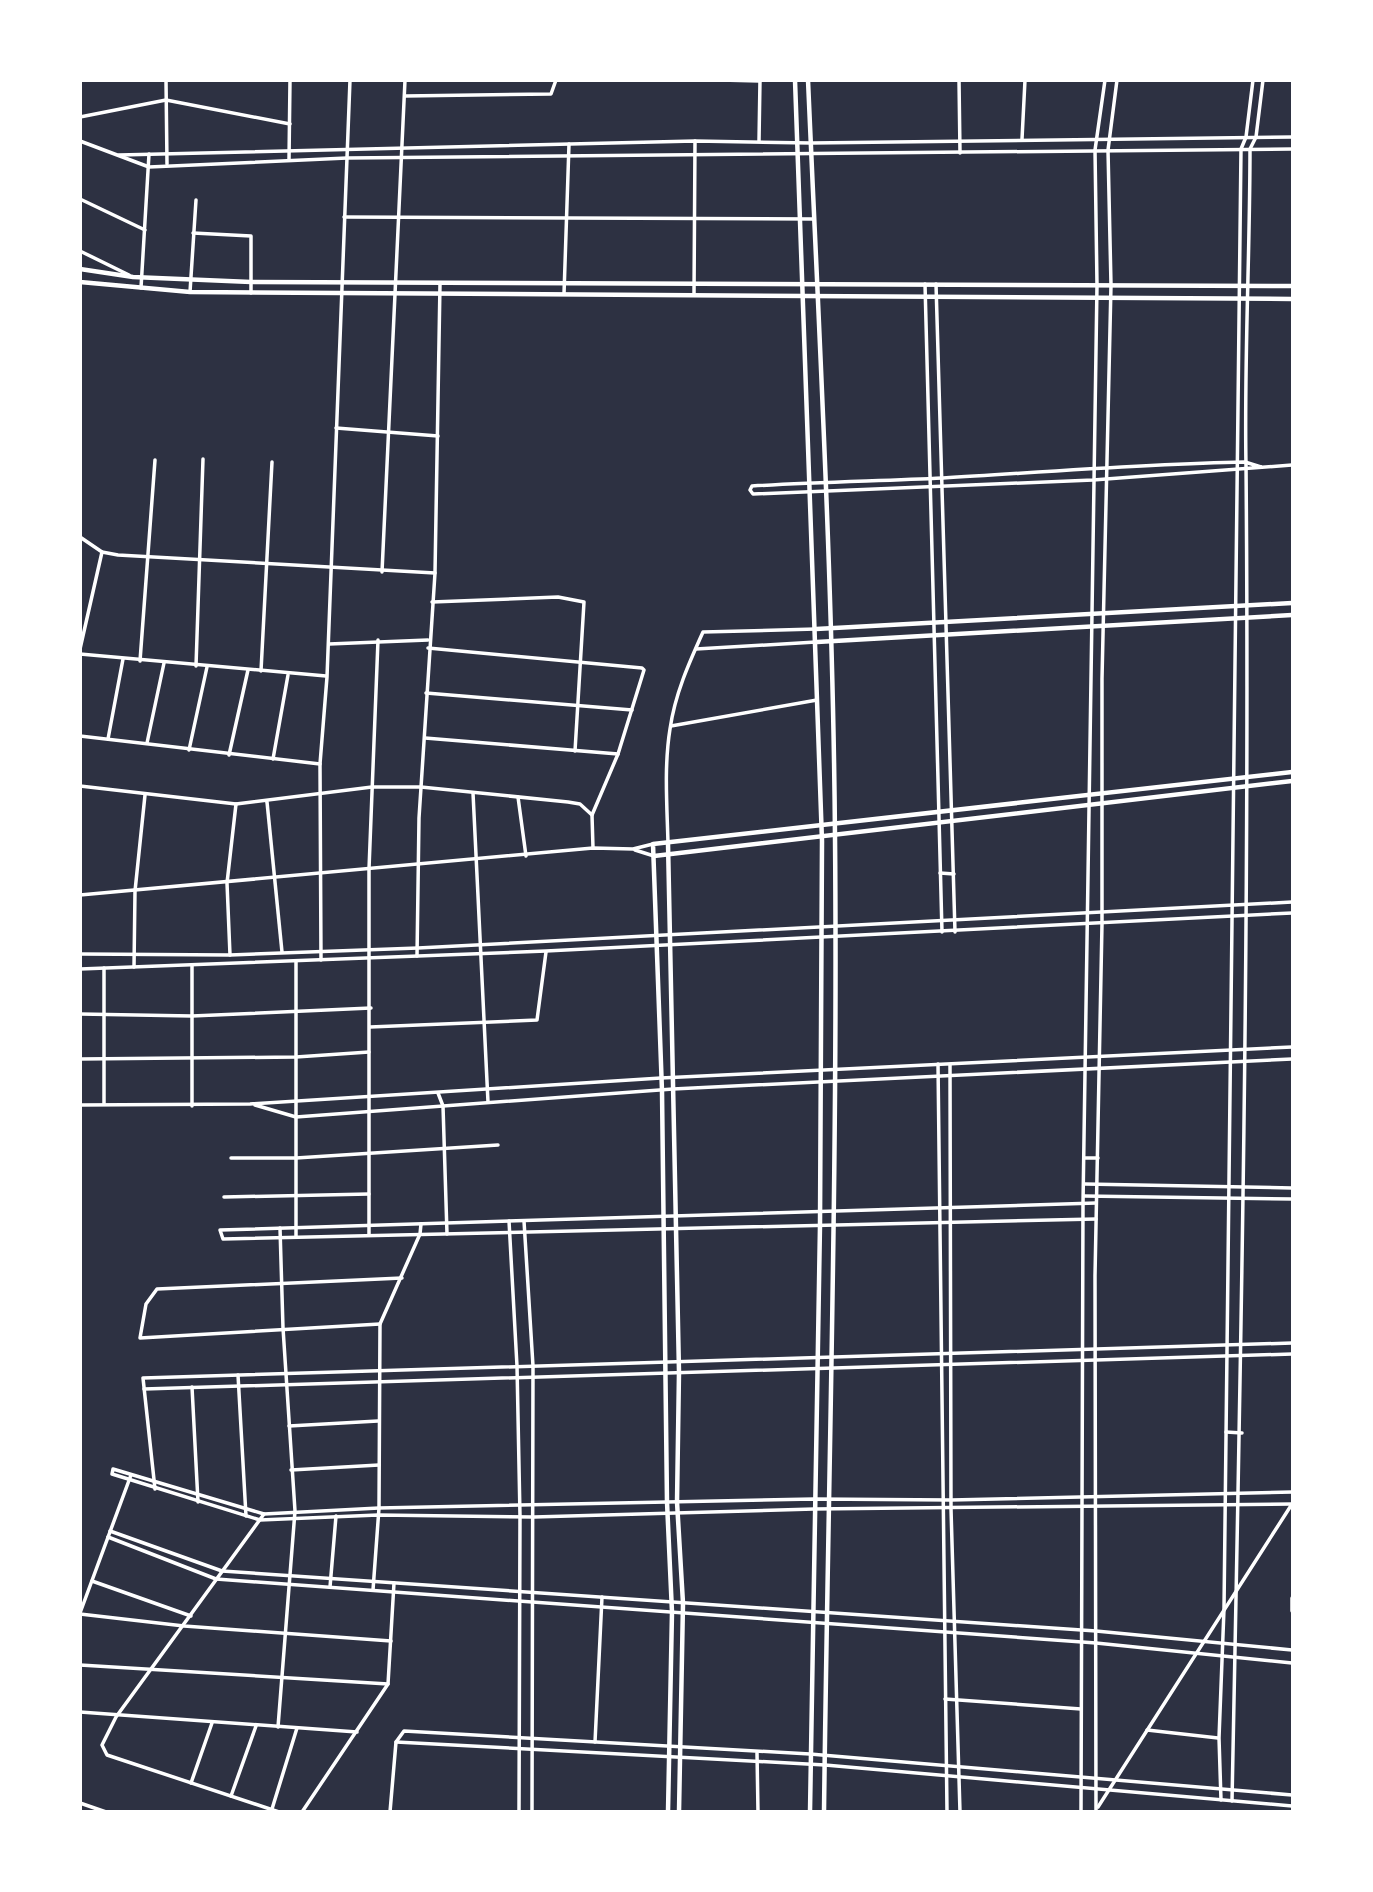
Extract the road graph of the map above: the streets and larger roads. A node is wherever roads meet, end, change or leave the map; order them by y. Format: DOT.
graph roads {
  1 [pos="166,80"];
  2 [pos="290,80"];
  3 [pos="350,80"];
  4 [pos="405,80"];
  5 [pos="556,80"];
  6 [pos="720,80"];
  7 [pos="795,80"];
  8 [pos="808,80"];
  9 [pos="959,80"];
  10 [pos="1025,80"];
  11 [pos="1105,80"];
  12 [pos="1117,80"];
  13 [pos="1253,80"];
  14 [pos="1263,80"];
  15 [pos="760,81"];
  16 [pos="405,96"];
  17 [pos="166,100"];
  18 [pos="80,117"];
  19 [pos="290,124"];
  20 [pos="1246,137"];
  21 [pos="1256,137"];
  22 [pos="1293,137"];
  23 [pos="1096,138"];
  24 [pos="1108,138"];
  25 [pos="1022,139"];
  26 [pos="960,140"];
  27 [pos="80,141"];
  28 [pos="695,141"];
  29 [pos="759,142"];
  30 [pos="797,143"];
  31 [pos="811,143"];
  32 [pos="569,145"];
  33 [pos="347,147"];
  34 [pos="402,147"];
  35 [pos="1241,149"];
  36 [pos="1250,149"];
  37 [pos="1293,149"];
  38 [pos="289,150"];
  39 [pos="1095,150"];
  40 [pos="1108,150"];
  41 [pos="167,152"];
  42 [pos="960,153"];
  43 [pos="149,154"];
  44 [pos="797,154"];
  45 [pos="811,154"];
  46 [pos="114,155"];
  47 [pos="568,155"];
  48 [pos="695,155"];
  49 [pos="347,158"];
  50 [pos="401,158"];
  51 [pos="289,160"];
  52 [pos="167,164"];
  53 [pos="149,167"];
  54 [pos="80,199"];
  55 [pos="196,200"];
  56 [pos="344,217"];
  57 [pos="398,217"];
  58 [pos="566,218"];
  59 [pos="694,219"];
  60 [pos="800,219"];
  61 [pos="814,219"];
  62 [pos="145,230"];
  63 [pos="194,233"];
  64 [pos="80,251"];
  65 [pos="80,269"];
  66 [pos="133,277"];
  67 [pos="141,278"];
  68 [pos="190,280"];
  69 [pos="80,282"];
  70 [pos="251,282"];
  71 [pos="564,282"];
  72 [pos="342,283"];
  73 [pos="694,283"];
  74 [pos="394,284"];
  75 [pos="440,284"];
  76 [pos="802,284"];
  77 [pos="816,284"];
  78 [pos="925,284"];
  79 [pos="936,284"];
  80 [pos="1097,285"];
  81 [pos="1111,285"];
  82 [pos="1238,286"];
  83 [pos="1250,286"];
  84 [pos="1293,286"];
  85 [pos="141,290"];
  86 [pos="190,292"];
  87 [pos="251,293"];
  88 [pos="341,294"];
  89 [pos="394,294"];
  90 [pos="564,294"];
  91 [pos="440,295"];
  92 [pos="694,295"];
  93 [pos="803,296"];
  94 [pos="817,296"];
  95 [pos="925,296"];
  96 [pos="936,296"];
  97 [pos="1097,297"];
  98 [pos="1111,297"];
  99 [pos="1238,298"];
  100 [pos="1250,298"];
  101 [pos="1293,299"];
  102 [pos="336,428"];
  103 [pos="388,433"];
  104 [pos="438,436"];
  105 [pos="203,459"];
  106 [pos="155,460"];
  107 [pos="272,462"];
  108 [pos="1237,463"];
  109 [pos="1245,463"];
  110 [pos="1293,465"];
  111 [pos="1094,467"];
  112 [pos="1107,467"];
  113 [pos="1261,467"];
  114 [pos="1246,470"];
  115 [pos="1237,471"];
  116 [pos="930,478"];
  117 [pos="942,478"];
  118 [pos="1107,479"];
  119 [pos="1093,480"];
  120 [pos="810,481"];
  121 [pos="824,481"];
  122 [pos="942,488"];
  123 [pos="930,489"];
  124 [pos="810,491"];
  125 [pos="825,491"];
  126 [pos="80,537"];
  127 [pos="102,552"];
  128 [pos="148,557"];
  129 [pos="198,560"];
  130 [pos="266,565"];
  131 [pos="331,569"];
  132 [pos="382,572"];
  133 [pos="435,573"];
  134 [pos="432,602"];
  135 [pos="1293,603"];
  136 [pos="1236,606"];
  137 [pos="1246,606"];
  138 [pos="1104,613"];
  139 [pos="1091,614"];
  140 [pos="1293,615"];
  141 [pos="1237,618"];
  142 [pos="1246,618"];
  143 [pos="946,622"];
  144 [pos="934,623"];
  145 [pos="1090,626"];
  146 [pos="1104,626"];
  147 [pos="830,628"];
  148 [pos="816,629"];
  149 [pos="946,635"];
  150 [pos="934,636"];
  151 [pos="377,640"];
  152 [pos="428,640"];
  153 [pos="817,642"];
  154 [pos="832,642"];
  155 [pos="328,644"];
  156 [pos="428,648"];
  157 [pos="695,649"];
  158 [pos="80,652"];
  159 [pos="123,659"];
  160 [pos="140,661"];
  161 [pos="580,662"];
  162 [pos="164,663"];
  163 [pos="196,666"];
  164 [pos="207,667"];
  165 [pos="248,670"];
  166 [pos="261,671"];
  167 [pos="288,674"];
  168 [pos="327,677"];
  169 [pos="1102,679"];
  170 [pos="1090,680"];
  171 [pos="426,693"];
  172 [pos="817,700"];
  173 [pos="577,706"];
  174 [pos="632,710"];
  175 [pos="670,726"];
  176 [pos="80,736"];
  177 [pos="108,738"];
  178 [pos="424,738"];
  179 [pos="147,743"];
  180 [pos="189,750"];
  181 [pos="575,751"];
  182 [pos="618,754"];
  183 [pos="229,755"];
  184 [pos="273,759"];
  185 [pos="320,764"];
  186 [pos="1293,772"];
  187 [pos="1246,777"];
  188 [pos="1236,778"];
  189 [pos="1293,781"];
  190 [pos="80,786"];
  191 [pos="372,787"];
  192 [pos="1245,787"];
  193 [pos="421,788"];
  194 [pos="1234,788"];
  195 [pos="473,793"];
  196 [pos="1102,793"];
  197 [pos="145,794"];
  198 [pos="1089,794"];
  199 [pos="320,796"];
  200 [pos="518,797"];
  201 [pos="267,802"];
  202 [pos="236,804"];
  203 [pos="1102,804"];
  204 [pos="1088,806"];
  205 [pos="952,810"];
  206 [pos="939,811"];
  207 [pos="592,815"];
  208 [pos="952,822"];
  209 [pos="835,823"];
  210 [pos="939,823"];
  211 [pos="822,825"];
  212 [pos="822,836"];
  213 [pos="835,836"];
  214 [pos="668,843"];
  215 [pos="653,844"];
  216 [pos="593,848"];
  217 [pos="633,849"];
  218 [pos="669,854"];
  219 [pos="526,856"];
  220 [pos="654,856"];
  221 [pos="476,861"];
  222 [pos="417,866"];
  223 [pos="369,869"];
  224 [pos="321,873"];
  225 [pos="940,873"];
  226 [pos="954,874"];
  227 [pos="275,876"];
  228 [pos="226,883"];
  229 [pos="135,891"];
  230 [pos="80,895"];
  231 [pos="1293,902"];
  232 [pos="1245,904"];
  233 [pos="1234,905"];
  234 [pos="1196,907"];
  235 [pos="1087,912"];
  236 [pos="1102,912"];
  237 [pos="1293,913"];
  238 [pos="1234,916"];
  239 [pos="1244,916"];
  240 [pos="1198,918"];
  241 [pos="942,919"];
  242 [pos="955,919"];
  243 [pos="834,924"];
  244 [pos="1102,924"];
  245 [pos="822,925"];
  246 [pos="1087,925"];
  247 [pos="942,932"];
  248 [pos="955,932"];
  249 [pos="670,933"];
  250 [pos="657,934"];
  251 [pos="835,937"];
  252 [pos="822,938"];
  253 [pos="529,941"];
  254 [pos="480,944"];
  255 [pos="670,945"];
  256 [pos="657,946"];
  257 [pos="418,948"];
  258 [pos="369,950"];
  259 [pos="529,951"];
  260 [pos="549,951"];
  261 [pos="282,952"];
  262 [pos="321,952"];
  263 [pos="480,953"];
  264 [pos="80,954"];
  265 [pos="134,954"];
  266 [pos="230,955"];
  267 [pos="417,956"];
  268 [pos="368,958"];
  269 [pos="321,960"];
  270 [pos="296,961"];
  271 [pos="192,965"];
  272 [pos="134,967"];
  273 [pos="104,968"];
  274 [pos="80,969"];
  275 [pos="371,1008"];
  276 [pos="296,1013"];
  277 [pos="80,1014"];
  278 [pos="103,1014"];
  279 [pos="192,1016"];
  280 [pos="484,1023"];
  281 [pos="370,1027"];
  282 [pos="1293,1047"];
  283 [pos="1246,1049"];
  284 [pos="1231,1050"];
  285 [pos="369,1052"];
  286 [pos="1085,1056"];
  287 [pos="1099,1056"];
  288 [pos="296,1057"];
  289 [pos="104,1058"];
  290 [pos="192,1058"];
  291 [pos="80,1059"];
  292 [pos="1293,1059"];
  293 [pos="1246,1061"];
  294 [pos="1232,1062"];
  295 [pos="938,1064"];
  296 [pos="950,1064"];
  297 [pos="1085,1069"];
  298 [pos="1099,1069"];
  299 [pos="822,1071"];
  300 [pos="833,1071"];
  301 [pos="950,1076"];
  302 [pos="661,1077"];
  303 [pos="672,1077"];
  304 [pos="939,1077"];
  305 [pos="822,1082"];
  306 [pos="833,1082"];
  307 [pos="488,1089"];
  308 [pos="673,1089"];
  309 [pos="662,1091"];
  310 [pos="438,1093"];
  311 [pos="369,1098"];
  312 [pos="296,1101"];
  313 [pos="488,1102"];
  314 [pos="104,1104"];
  315 [pos="250,1104"];
  316 [pos="80,1105"];
  317 [pos="192,1105"];
  318 [pos="443,1106"];
  319 [pos="370,1111"];
  320 [pos="296,1117"];
  321 [pos="498,1145"];
  322 [pos="445,1149"];
  323 [pos="371,1153"];
  324 [pos="231,1158"];
  325 [pos="296,1158"];
  326 [pos="1084,1158"];
  327 [pos="1098,1158"];
  328 [pos="1084,1184"];
  329 [pos="1097,1185"];
  330 [pos="1228,1187"];
  331 [pos="1243,1187"];
  332 [pos="1293,1188"];
  333 [pos="369,1194"];
  334 [pos="1084,1196"];
  335 [pos="1097,1196"];
  336 [pos="224,1197"];
  337 [pos="296,1197"];
  338 [pos="1228,1198"];
  339 [pos="1245,1198"];
  340 [pos="1293,1199"];
  341 [pos="1096,1203"];
  342 [pos="1083,1204"];
  343 [pos="938,1208"];
  344 [pos="951,1208"];
  345 [pos="819,1212"];
  346 [pos="832,1212"];
  347 [pos="675,1216"];
  348 [pos="664,1217"];
  349 [pos="1083,1219"];
  350 [pos="1096,1219"];
  351 [pos="509,1221"];
  352 [pos="524,1221"];
  353 [pos="938,1222"];
  354 [pos="951,1222"];
  355 [pos="449,1223"];
  356 [pos="421,1224"];
  357 [pos="821,1225"];
  358 [pos="832,1225"];
  359 [pos="370,1226"];
  360 [pos="280,1228"];
  361 [pos="296,1228"];
  362 [pos="676,1228"];
  363 [pos="665,1229"];
  364 [pos="509,1232"];
  365 [pos="524,1232"];
  366 [pos="420,1234"];
  367 [pos="447,1234"];
  368 [pos="369,1236"];
  369 [pos="281,1237"];
  370 [pos="296,1237"];
  371 [pos="402,1278"];
  372 [pos="281,1282"];
  373 [pos="380,1324"];
  374 [pos="283,1328"];
  375 [pos="1293,1343"];
  376 [pos="1241,1344"];
  377 [pos="1227,1345"];
  378 [pos="1082,1349"];
  379 [pos="1096,1349"];
  380 [pos="939,1353"];
  381 [pos="952,1353"];
  382 [pos="1293,1354"];
  383 [pos="1242,1355"];
  384 [pos="1227,1356"];
  385 [pos="817,1357"];
  386 [pos="831,1357"];
  387 [pos="1082,1360"];
  388 [pos="1096,1360"];
  389 [pos="678,1361"];
  390 [pos="665,1362"];
  391 [pos="941,1364"];
  392 [pos="953,1364"];
  393 [pos="517,1366"];
  394 [pos="533,1366"];
  395 [pos="817,1368"];
  396 [pos="831,1368"];
  397 [pos="377,1370"];
  398 [pos="286,1373"];
  399 [pos="666,1373"];
  400 [pos="679,1373"];
  401 [pos="238,1375"];
  402 [pos="517,1377"];
  403 [pos="533,1377"];
  404 [pos="378,1381"];
  405 [pos="286,1384"];
  406 [pos="239,1386"];
  407 [pos="192,1387"];
  408 [pos="144,1389"];
  409 [pos="379,1421"];
  410 [pos="289,1426"];
  411 [pos="1226,1432"];
  412 [pos="1242,1433"];
  413 [pos="379,1465"];
  414 [pos="291,1470"];
  415 [pos="131,1475"];
  416 [pos="154,1481"];
  417 [pos="129,1482"];
  418 [pos="155,1489"];
  419 [pos="1293,1492"];
  420 [pos="198,1493"];
  421 [pos="1240,1493"];
  422 [pos="1225,1494"];
  423 [pos="1096,1496"];
  424 [pos="1082,1497"];
  425 [pos="814,1499"];
  426 [pos="830,1499"];
  427 [pos="942,1500"];
  428 [pos="951,1500"];
  429 [pos="198,1502"];
  430 [pos="667,1502"];
  431 [pos="677,1502"];
  432 [pos="1293,1504"];
  433 [pos="1226,1506"];
  434 [pos="1240,1506"];
  435 [pos="519,1507"];
  436 [pos="533,1507"];
  437 [pos="246,1508"];
  438 [pos="379,1508"];
  439 [pos="1082,1508"];
  440 [pos="1096,1508"];
  441 [pos="814,1509"];
  442 [pos="830,1509"];
  443 [pos="942,1509"];
  444 [pos="951,1509"];
  445 [pos="295,1511"];
  446 [pos="667,1513"];
  447 [pos="679,1513"];
  448 [pos="264,1514"];
  449 [pos="378,1515"];
  450 [pos="246,1516"];
  451 [pos="336,1516"];
  452 [pos="520,1516"];
  453 [pos="294,1517"];
  454 [pos="534,1517"];
  455 [pos="260,1520"];
  456 [pos="110,1531"];
  457 [pos="108,1537"];
  458 [pos="222,1571"];
  459 [pos="290,1575"];
  460 [pos="331,1578"];
  461 [pos="216,1579"];
  462 [pos="92,1581"];
  463 [pos="373,1581"];
  464 [pos="394,1583"];
  465 [pos="289,1584"];
  466 [pos="330,1587"];
  467 [pos="373,1590"];
  468 [pos="1236,1590"];
  469 [pos="519,1591"];
  470 [pos="394,1592"];
  471 [pos="533,1592"];
  472 [pos="602,1597"];
  473 [pos="1293,1598"];
  474 [pos="520,1601"];
  475 [pos="534,1602"];
  476 [pos="671,1602"];
  477 [pos="683,1603"];
  478 [pos="601,1607"];
  479 [pos="1224,1609"];
  480 [pos="1293,1611"];
  481 [pos="672,1612"];
  482 [pos="814,1612"];
  483 [pos="683,1613"];
  484 [pos="828,1613"];
  485 [pos="80,1614"];
  486 [pos="191,1616"];
  487 [pos="944,1621"];
  488 [pos="814,1622"];
  489 [pos="956,1622"];
  490 [pos="827,1623"];
  491 [pos="184,1626"];
  492 [pos="1081,1630"];
  493 [pos="1096,1631"];
  494 [pos="286,1632"];
  495 [pos="944,1632"];
  496 [pos="956,1633"];
  497 [pos="391,1641"];
  498 [pos="1204,1641"];
  499 [pos="1081,1642"];
  500 [pos="1096,1643"];
  501 [pos="1223,1643"];
  502 [pos="1236,1644"];
  503 [pos="1293,1650"];
  504 [pos="1196,1653"];
  505 [pos="1223,1656"];
  506 [pos="1236,1656"];
  507 [pos="1293,1662"];
  508 [pos="80,1665"];
  509 [pos="152,1669"];
  510 [pos="282,1678"];
  511 [pos="388,1684"];
  512 [pos="945,1699"];
  513 [pos="956,1700"];
  514 [pos="1081,1709"];
  515 [pos="80,1712"];
  516 [pos="116,1717"];
  517 [pos="212,1723"];
  518 [pos="256,1726"];
  519 [pos="278,1727"];
  520 [pos="297,1728"];
  521 [pos="1147,1730"];
  522 [pos="357,1732"];
  523 [pos="520,1738"];
  524 [pos="532,1738"];
  525 [pos="1219,1738"];
  526 [pos="396,1742"];
  527 [pos="596,1742"];
  528 [pos="670,1746"];
  529 [pos="681,1746"];
  530 [pos="520,1749"];
  531 [pos="533,1750"];
  532 [pos="757,1753"];
  533 [pos="810,1754"];
  534 [pos="825,1755"];
  535 [pos="669,1758"];
  536 [pos="680,1758"];
  537 [pos="757,1762"];
  538 [pos="810,1764"];
  539 [pos="825,1765"];
  540 [pos="946,1765"];
  541 [pos="959,1766"];
  542 [pos="947,1776"];
  543 [pos="959,1776"];
  544 [pos="1081,1777"];
  545 [pos="1095,1779"];
  546 [pos="1114,1780"];
  547 [pos="191,1783"];
  548 [pos="1080,1788"];
  549 [pos="1096,1789"];
  550 [pos="1221,1789"];
  551 [pos="1108,1790"];
  552 [pos="1232,1790"];
  553 [pos="1293,1795"];
  554 [pos="231,1796"];
  555 [pos="1221,1800"];
  556 [pos="1232,1801"];
  557 [pos="80,1803"];
  558 [pos="1293,1806"];
  559 [pos="272,1809"];
  560 [pos="106,1811"];
  561 [pos="279,1811"];
  562 [pos="302,1811"];
  563 [pos="390,1811"];
  564 [pos="519,1811"];
  565 [pos="532,1811"];
  566 [pos="668,1811"];
  567 [pos="679,1811"];
  568 [pos="758,1811"];
  569 [pos="810,1811"];
  570 [pos="824,1811"];
  571 [pos="947,1811"];
  572 [pos="960,1811"];
  573 [pos="1081,1811"];
  574 [pos="1096,1811"];
  1 -- 17 [label="street"];
  2 -- 19 [label="street"];
  3 -- 33 [label="street"];
  4 -- 16 [label="street"];
  5 -- 16 [label="street"];
  6 -- 15 [label="street"];
  7 -- 30 [label="street"];
  8 -- 31 [label="street"];
  9 -- 26 [label="street"];
  10 -- 25 [label="street"];
  11 -- 23 [label="street"];
  12 -- 24 [label="street"];
  13 -- 20 [label="street"];
  14 -- 21 [label="street"];
  15 -- 29 [label="street"];
  16 -- 34 [label="street"];
  17 -- 18 [label="street"];
  17 -- 19 [label="street"];
  17 -- 41 [label="street"];
  19 -- 38 [label="street"];
  20 -- 21 [label="street"];
  20 -- 24 [label="street"];
  20 -- 35 [label="street"];
  21 -- 22 [label="street"];
  21 -- 36 [label="street"];
  23 -- 24 [label="street"];
  23 -- 25 [label="street"];
  23 -- 39 [label="street"];
  24 -- 40 [label="street"];
  25 -- 26 [label="street"];
  26 -- 31 [label="street"];
  26 -- 42 [label="street"];
  27 -- 46 [label="street"];
  28 -- 29 [label="street"];
  28 -- 32 [label="street"];
  28 -- 48 [label="street"];
  29 -- 30 [label="street"];
  30 -- 31 [label="street"];
  30 -- 44 [label="street"];
  31 -- 45 [label="street"];
  32 -- 34 [label="street"];
  32 -- 47 [label="street"];
  33 -- 34 [label="street"];
  33 -- 38 [label="street"];
  33 -- 49 [label="street"];
  34 -- 50 [label="street"];
  35 -- 36 [label="street"];
  35 -- 40 [label="street"];
  35 -- 82 [label="street"];
  36 -- 37 [label="street"];
  36 -- 83 [label="street"];
  38 -- 41 [label="street"];
  38 -- 51 [label="street"];
  39 -- 40 [label="street"];
  39 -- 42 [label="street"];
  39 -- 80 [label="street"];
  40 -- 81 [label="street"];
  41 -- 43 [label="street"];
  41 -- 52 [label="street"];
  42 -- 45 [label="street"];
  43 -- 46 [label="street"];
  43 -- 53 [label="street"];
  44 -- 45 [label="street"];
  44 -- 48 [label="street"];
  44 -- 60 [label="street"];
  45 -- 61 [label="street"];
  46 -- 53 [label="street"];
  47 -- 48 [label="street"];
  47 -- 50 [label="street"];
  47 -- 58 [label="street"];
  48 -- 59 [label="street"];
  49 -- 50 [label="street"];
  49 -- 51 [label="street"];
  49 -- 56 [label="street"];
  50 -- 57 [label="street"];
  51 -- 52 [label="street"];
  52 -- 53 [label="street"];
  53 -- 62 [label="street"];
  54 -- 62 [label="street"];
  55 -- 63 [label="street"];
  56 -- 57 [label="street"];
  56 -- 72 [label="street"];
  57 -- 58 [label="street"];
  57 -- 74 [label="street"];
  58 -- 59 [label="street"];
  58 -- 71 [label="street"];
  59 -- 60 [label="street"];
  59 -- 73 [label="street"];
  60 -- 61 [label="street"];
  60 -- 76 [label="street"];
  61 -- 77 [label="street"];
  62 -- 67 [label="street"];
  63 -- 68 [label="street"];
  63 -- 70 [label="street"];
  64 -- 66 [label="street"];
  65 -- 66 [label="street"];
  66 -- 67 [label="street"];
  67 -- 68 [label="street"];
  67 -- 85 [label="street"];
  68 -- 70 [label="street"];
  68 -- 86 [label="street"];
  69 -- 85 [label="street"];
  70 -- 72 [label="street"];
  70 -- 87 [label="street"];
  71 -- 73 [label="street"];
  71 -- 75 [label="street"];
  71 -- 90 [label="street"];
  72 -- 74 [label="street"];
  72 -- 88 [label="street"];
  73 -- 76 [label="street"];
  73 -- 92 [label="street"];
  74 -- 75 [label="street"];
  74 -- 89 [label="street"];
  75 -- 91 [label="street"];
  76 -- 77 [label="street"];
  76 -- 93 [label="street"];
  77 -- 78 [label="street"];
  77 -- 94 [label="street"];
  78 -- 79 [label="street"];
  78 -- 95 [label="street"];
  79 -- 80 [label="street"];
  79 -- 96 [label="street"];
  80 -- 81 [label="street"];
  80 -- 97 [label="street"];
  81 -- 82 [label="street"];
  81 -- 98 [label="street"];
  82 -- 83 [label="street"];
  82 -- 99 [label="street"];
  83 -- 84 [label="street"];
  83 -- 100 [label="street"];
  85 -- 86 [label="street"];
  86 -- 87 [label="street"];
  87 -- 88 [label="street"];
  88 -- 89 [label="street"];
  88 -- 102 [label="street"];
  89 -- 91 [label="street"];
  89 -- 103 [label="street"];
  90 -- 91 [label="street"];
  90 -- 92 [label="street"];
  91 -- 104 [label="street"];
  92 -- 93 [label="street"];
  93 -- 94 [label="street"];
  93 -- 120 [label="street"];
  94 -- 95 [label="street"];
  94 -- 121 [label="street"];
  95 -- 96 [label="street"];
  95 -- 116 [label="street"];
  96 -- 97 [label="street"];
  96 -- 117 [label="street"];
  97 -- 98 [label="street"];
  97 -- 111 [label="street"];
  98 -- 99 [label="street"];
  98 -- 112 [label="street"];
  99 -- 100 [label="street"];
  99 -- 108 [label="street"];
  100 -- 101 [label="street"];
  100 -- 109 [label="street"];
  102 -- 103 [label="street"];
  102 -- 131 [label="street"];
  103 -- 104 [label="street"];
  103 -- 132 [label="street"];
  104 -- 133 [label="street"];
  105 -- 129 [label="street"];
  106 -- 128 [label="street"];
  107 -- 130 [label="street"];
  108 -- 109 [label="street"];
  108 -- 112 [label="street"];
  108 -- 115 [label="street"];
  109 -- 113 [label="street"];
  109 -- 114 [label="street"];
  110 -- 113 [label="street"];
  111 -- 112 [label="street"];
  111 -- 117 [label="street"];
  111 -- 119 [label="street"];
  112 -- 118 [label="street"];
  113 -- 114 [label="street"];
  114 -- 115 [label="street"];
  114 -- 137 [label="street"];
  115 -- 118 [label="street"];
  115 -- 136 [label="street"];
  116 -- 117 [label="street"];
  116 -- 121 [label="street"];
  116 -- 123 [label="street"];
  117 -- 122 [label="street"];
  118 -- 119 [label="street"];
  118 -- 138 [label="street"];
  119 -- 122 [label="street"];
  119 -- 139 [label="street"];
  120 -- 121 [label="street"];
  120 -- 124 [label="street"];
  120 -- 124 [label="street"];
  121 -- 125 [label="street"];
  122 -- 123 [label="street"];
  122 -- 143 [label="street"];
  123 -- 125 [label="street"];
  123 -- 144 [label="street"];
  124 -- 125 [label="street"];
  124 -- 148 [label="street"];
  125 -- 147 [label="street"];
  126 -- 127 [label="street"];
  127 -- 128 [label="street"];
  127 -- 158 [label="street"];
  128 -- 129 [label="street"];
  128 -- 160 [label="street"];
  129 -- 130 [label="street"];
  129 -- 163 [label="street"];
  130 -- 131 [label="street"];
  130 -- 166 [label="street"];
  131 -- 132 [label="street"];
  131 -- 155 [label="street"];
  132 -- 133 [label="street"];
  133 -- 134 [label="street"];
  134 -- 152 [label="street"];
  134 -- 161 [label="street"];
  135 -- 137 [label="street"];
  136 -- 137 [label="street"];
  136 -- 138 [label="street"];
  136 -- 141 [label="street"];
  137 -- 142 [label="street"];
  138 -- 139 [label="street"];
  138 -- 146 [label="street"];
  139 -- 143 [label="street"];
  139 -- 145 [label="street"];
  140 -- 142 [label="street"];
  141 -- 142 [label="street"];
  141 -- 146 [label="street"];
  141 -- 188 [label="street"];
  142 -- 187 [label="street"];
  143 -- 144 [label="street"];
  143 -- 149 [label="street"];
  144 -- 147 [label="street"];
  144 -- 150 [label="street"];
  145 -- 146 [label="street"];
  145 -- 149 [label="street"];
  145 -- 170 [label="street"];
  146 -- 169 [label="street"];
  147 -- 148 [label="street"];
  147 -- 154 [label="street"];
  148 -- 153 [label="street"];
  148 -- 157 [label="street"];
  149 -- 150 [label="street"];
  149 -- 205 [label="street"];
  150 -- 154 [label="street"];
  150 -- 206 [label="street"];
  151 -- 152 [label="street"];
  151 -- 155 [label="street"];
  151 -- 191 [label="street"];
  152 -- 156 [label="street"];
  153 -- 154 [label="street"];
  153 -- 157 [label="street"];
  153 -- 172 [label="street"];
  154 -- 209 [label="street"];
  155 -- 168 [label="street"];
  156 -- 161 [label="street"];
  156 -- 171 [label="street"];
  157 -- 175 [label="street"];
  158 -- 159 [label="street"];
  159 -- 160 [label="street"];
  159 -- 177 [label="street"];
  160 -- 162 [label="street"];
  161 -- 173 [label="street"];
  161 -- 174 [label="street"];
  162 -- 163 [label="street"];
  162 -- 179 [label="street"];
  163 -- 164 [label="street"];
  164 -- 165 [label="street"];
  164 -- 180 [label="street"];
  165 -- 166 [label="street"];
  165 -- 183 [label="street"];
  166 -- 167 [label="street"];
  167 -- 168 [label="street"];
  167 -- 184 [label="street"];
  168 -- 185 [label="street"];
  169 -- 170 [label="street"];
  169 -- 196 [label="street"];
  170 -- 198 [label="street"];
  171 -- 173 [label="street"];
  171 -- 178 [label="street"];
  172 -- 175 [label="street"];
  172 -- 211 [label="street"];
  173 -- 174 [label="street"];
  173 -- 181 [label="street"];
  174 -- 182 [label="street"];
  175 -- 214 [label="street"];
  176 -- 177 [label="street"];
  177 -- 179 [label="street"];
  178 -- 181 [label="street"];
  178 -- 193 [label="street"];
  179 -- 180 [label="street"];
  180 -- 183 [label="street"];
  181 -- 182 [label="street"];
  182 -- 207 [label="street"];
  183 -- 184 [label="street"];
  184 -- 185 [label="street"];
  185 -- 199 [label="street"];
  186 -- 187 [label="street"];
  187 -- 188 [label="street"];
  187 -- 192 [label="street"];
  188 -- 194 [label="street"];
  188 -- 196 [label="street"];
  189 -- 192 [label="street"];
  190 -- 197 [label="street"];
  191 -- 193 [label="street"];
  191 -- 199 [label="street"];
  191 -- 223 [label="street"];
  192 -- 194 [label="street"];
  192 -- 232 [label="street"];
  193 -- 195 [label="street"];
  193 -- 222 [label="street"];
  194 -- 203 [label="street"];
  194 -- 233 [label="street"];
  195 -- 200 [label="street"];
  195 -- 221 [label="street"];
  196 -- 198 [label="street"];
  196 -- 203 [label="street"];
  197 -- 202 [label="street"];
  197 -- 229 [label="street"];
  198 -- 204 [label="street"];
  198 -- 205 [label="street"];
  199 -- 201 [label="street"];
  199 -- 224 [label="street"];
  200 -- 207 [label="street"];
  200 -- 219 [label="street"];
  201 -- 202 [label="street"];
  201 -- 227 [label="street"];
  202 -- 228 [label="street"];
  203 -- 204 [label="street"];
  203 -- 236 [label="street"];
  204 -- 208 [label="street"];
  204 -- 235 [label="street"];
  205 -- 206 [label="street"];
  205 -- 208 [label="street"];
  206 -- 209 [label="street"];
  206 -- 210 [label="street"];
  207 -- 216 [label="street"];
  208 -- 210 [label="street"];
  208 -- 226 [label="street"];
  209 -- 211 [label="street"];
  209 -- 213 [label="street"];
  210 -- 213 [label="street"];
  210 -- 225 [label="street"];
  211 -- 212 [label="street"];
  211 -- 214 [label="street"];
  212 -- 213 [label="street"];
  212 -- 218 [label="street"];
  212 -- 245 [label="street"];
  213 -- 243 [label="street"];
  214 -- 215 [label="street"];
  214 -- 218 [label="street"];
  215 -- 217 [label="street"];
  215 -- 220 [label="street"];
  216 -- 217 [label="street"];
  216 -- 219 [label="street"];
  217 -- 220 [label="street"];
  218 -- 220 [label="street"];
  218 -- 249 [label="street"];
  219 -- 221 [label="street"];
  220 -- 250 [label="street"];
  221 -- 222 [label="street"];
  221 -- 254 [label="street"];
  222 -- 223 [label="street"];
  222 -- 257 [label="street"];
  223 -- 224 [label="street"];
  223 -- 258 [label="street"];
  224 -- 227 [label="street"];
  224 -- 262 [label="street"];
  225 -- 226 [label="street"];
  225 -- 241 [label="street"];
  226 -- 242 [label="street"];
  227 -- 228 [label="street"];
  227 -- 261 [label="street"];
  228 -- 229 [label="street"];
  228 -- 266 [label="street"];
  229 -- 230 [label="street"];
  229 -- 265 [label="street"];
  231 -- 232 [label="street"];
  232 -- 233 [label="street"];
  232 -- 239 [label="street"];
  233 -- 234 [label="street"];
  233 -- 238 [label="street"];
  234 -- 236 [label="street"];
  234 -- 240 [label="street"];
  235 -- 236 [label="street"];
  235 -- 242 [label="street"];
  235 -- 246 [label="street"];
  236 -- 244 [label="street"];
  237 -- 239 [label="street"];
  238 -- 239 [label="street"];
  238 -- 240 [label="street"];
  238 -- 284 [label="street"];
  239 -- 283 [label="street"];
  240 -- 244 [label="street"];
  241 -- 242 [label="street"];
  241 -- 243 [label="street"];
  241 -- 247 [label="street"];
  242 -- 248 [label="street"];
  243 -- 245 [label="street"];
  243 -- 251 [label="street"];
  244 -- 246 [label="street"];
  244 -- 287 [label="street"];
  245 -- 249 [label="street"];
  245 -- 252 [label="street"];
  246 -- 248 [label="street"];
  246 -- 286 [label="street"];
  247 -- 248 [label="street"];
  247 -- 251 [label="street"];
  249 -- 250 [label="street"];
  249 -- 255 [label="street"];
  250 -- 253 [label="street"];
  250 -- 256 [label="street"];
  251 -- 252 [label="street"];
  251 -- 300 [label="street"];
  252 -- 255 [label="street"];
  252 -- 299 [label="street"];
  253 -- 254 [label="street"];
  253 -- 259 [label="street"];
  254 -- 257 [label="street"];
  254 -- 263 [label="street"];
  255 -- 256 [label="street"];
  255 -- 303 [label="street"];
  256 -- 260 [label="street"];
  256 -- 302 [label="street"];
  257 -- 258 [label="street"];
  257 -- 267 [label="street"];
  258 -- 262 [label="street"];
  258 -- 268 [label="street"];
  259 -- 260 [label="street"];
  259 -- 263 [label="street"];
  260 -- 280 [label="street"];
  261 -- 262 [label="street"];
  261 -- 266 [label="street"];
  262 -- 269 [label="street"];
  263 -- 267 [label="street"];
  263 -- 280 [label="street"];
  264 -- 265 [label="street"];
  265 -- 266 [label="street"];
  265 -- 272 [label="street"];
  267 -- 268 [label="street"];
  268 -- 269 [label="street"];
  268 -- 275 [label="street"];
  269 -- 270 [label="street"];
  270 -- 271 [label="street"];
  270 -- 276 [label="street"];
  271 -- 272 [label="street"];
  271 -- 279 [label="street"];
  272 -- 273 [label="street"];
  273 -- 274 [label="street"];
  273 -- 278 [label="street"];
  275 -- 276 [label="street"];
  275 -- 281 [label="street"];
  276 -- 279 [label="street"];
  276 -- 288 [label="street"];
  277 -- 278 [label="street"];
  278 -- 279 [label="street"];
  278 -- 289 [label="street"];
  279 -- 290 [label="street"];
  280 -- 281 [label="street"];
  280 -- 307 [label="street"];
  281 -- 285 [label="street"];
  282 -- 283 [label="street"];
  283 -- 284 [label="street"];
  283 -- 293 [label="street"];
  284 -- 287 [label="street"];
  284 -- 294 [label="street"];
  285 -- 288 [label="street"];
  285 -- 311 [label="street"];
  286 -- 287 [label="street"];
  286 -- 296 [label="street"];
  286 -- 297 [label="street"];
  287 -- 298 [label="street"];
  288 -- 290 [label="street"];
  288 -- 312 [label="street"];
  289 -- 290 [label="street"];
  289 -- 291 [label="street"];
  289 -- 314 [label="street"];
  290 -- 317 [label="street"];
  292 -- 293 [label="street"];
  293 -- 294 [label="street"];
  293 -- 331 [label="street"];
  294 -- 298 [label="street"];
  294 -- 330 [label="street"];
  295 -- 296 [label="street"];
  295 -- 300 [label="street"];
  295 -- 304 [label="street"];
  296 -- 301 [label="street"];
  297 -- 298 [label="street"];
  297 -- 301 [label="street"];
  297 -- 326 [label="street"];
  298 -- 327 [label="street"];
  299 -- 300 [label="street"];
  299 -- 303 [label="street"];
  299 -- 305 [label="street"];
  300 -- 306 [label="street"];
  301 -- 304 [label="street"];
  301 -- 344 [label="street"];
  302 -- 303 [label="street"];
  302 -- 307 [label="street"];
  302 -- 309 [label="street"];
  303 -- 308 [label="street"];
  304 -- 306 [label="street"];
  304 -- 343 [label="street"];
  305 -- 306 [label="street"];
  305 -- 308 [label="street"];
  305 -- 345 [label="street"];
  306 -- 346 [label="street"];
  307 -- 310 [label="street"];
  307 -- 313 [label="street"];
  308 -- 309 [label="street"];
  308 -- 347 [label="street"];
  309 -- 313 [label="street"];
  309 -- 348 [label="street"];
  310 -- 311 [label="street"];
  310 -- 318 [label="street"];
  311 -- 312 [label="street"];
  311 -- 319 [label="street"];
  312 -- 315 [label="street"];
  312 -- 320 [label="street"];
  313 -- 318 [label="street"];
  314 -- 316 [label="street"];
  314 -- 317 [label="street"];
  315 -- 317 [label="street"];
  315 -- 320 [label="street"];
  318 -- 319 [label="street"];
  318 -- 322 [label="street"];
  319 -- 320 [label="street"];
  319 -- 323 [label="street"];
  320 -- 325 [label="street"];
  321 -- 322 [label="street"];
  322 -- 323 [label="street"];
  322 -- 355 [label="street"];
  323 -- 325 [label="street"];
  323 -- 333 [label="street"];
  324 -- 325 [label="street"];
  325 -- 337 [label="street"];
  326 -- 327 [label="street"];
  326 -- 328 [label="street"];
  327 -- 329 [label="street"];
  328 -- 329 [label="street"];
  328 -- 334 [label="street"];
  329 -- 330 [label="street"];
  329 -- 335 [label="street"];
  330 -- 331 [label="street"];
  330 -- 338 [label="street"];
  331 -- 332 [label="street"];
  331 -- 339 [label="street"];
  333 -- 337 [label="street"];
  333 -- 359 [label="street"];
  334 -- 335 [label="street"];
  334 -- 342 [label="street"];
  335 -- 338 [label="street"];
  335 -- 341 [label="street"];
  336 -- 337 [label="street"];
  337 -- 361 [label="street"];
  338 -- 339 [label="street"];
  338 -- 377 [label="street"];
  339 -- 340 [label="street"];
  339 -- 376 [label="street"];
  341 -- 342 [label="street"];
  341 -- 350 [label="street"];
  342 -- 344 [label="street"];
  342 -- 349 [label="street"];
  343 -- 344 [label="street"];
  343 -- 346 [label="street"];
  343 -- 353 [label="street"];
  344 -- 354 [label="street"];
  345 -- 346 [label="street"];
  345 -- 347 [label="street"];
  345 -- 357 [label="street"];
  346 -- 358 [label="street"];
  347 -- 348 [label="street"];
  347 -- 362 [label="street"];
  348 -- 352 [label="street"];
  348 -- 363 [label="street"];
  349 -- 350 [label="street"];
  349 -- 354 [label="street"];
  349 -- 378 [label="street"];
  350 -- 379 [label="street"];
  351 -- 352 [label="street"];
  351 -- 355 [label="street"];
  351 -- 364 [label="street"];
  352 -- 365 [label="street"];
  353 -- 354 [label="street"];
  353 -- 358 [label="street"];
  353 -- 380 [label="street"];
  354 -- 381 [label="street"];
  355 -- 356 [label="street"];
  355 -- 367 [label="street"];
  356 -- 359 [label="street"];
  356 -- 366 [label="street"];
  357 -- 358 [label="street"];
  357 -- 362 [label="street"];
  357 -- 385 [label="street"];
  358 -- 386 [label="street"];
  359 -- 361 [label="street"];
  359 -- 368 [label="street"];
  360 -- 361 [label="street"];
  360 -- 369 [label="street"];
  360 -- 369 [label="street"];
  361 -- 370 [label="street"];
  362 -- 363 [label="street"];
  362 -- 389 [label="street"];
  363 -- 365 [label="street"];
  363 -- 390 [label="street"];
  364 -- 365 [label="street"];
  364 -- 367 [label="street"];
  364 -- 393 [label="street"];
  365 -- 394 [label="street"];
  366 -- 367 [label="street"];
  366 -- 368 [label="street"];
  366 -- 371 [label="street"];
  368 -- 370 [label="street"];
  369 -- 370 [label="street"];
  369 -- 372 [label="street"];
  371 -- 372 [label="street"];
  371 -- 373 [label="street"];
  372 -- 374 [label="street"];
  372 -- 374 [label="street"];
  373 -- 374 [label="street"];
  373 -- 397 [label="street"];
  374 -- 398 [label="street"];
  375 -- 376 [label="street"];
  376 -- 377 [label="street"];
  376 -- 383 [label="street"];
  377 -- 379 [label="street"];
  377 -- 384 [label="street"];
  378 -- 379 [label="street"];
  378 -- 381 [label="street"];
  378 -- 387 [label="street"];
  379 -- 388 [label="street"];
  380 -- 381 [label="street"];
  380 -- 386 [label="street"];
  380 -- 391 [label="street"];
  381 -- 392 [label="street"];
  382 -- 383 [label="street"];
  383 -- 384 [label="street"];
  383 -- 412 [label="street"];
  384 -- 388 [label="street"];
  384 -- 411 [label="street"];
  385 -- 386 [label="street"];
  385 -- 389 [label="street"];
  385 -- 395 [label="street"];
  386 -- 396 [label="street"];
  387 -- 388 [label="street"];
  387 -- 392 [label="street"];
  387 -- 424 [label="street"];
  388 -- 423 [label="street"];
  389 -- 390 [label="street"];
  389 -- 400 [label="street"];
  390 -- 394 [label="street"];
  390 -- 399 [label="street"];
  391 -- 392 [label="street"];
  391 -- 396 [label="street"];
  391 -- 427 [label="street"];
  392 -- 428 [label="street"];
  393 -- 394 [label="street"];
  393 -- 397 [label="street"];
  393 -- 402 [label="street"];
  394 -- 403 [label="street"];
  395 -- 396 [label="street"];
  395 -- 400 [label="street"];
  395 -- 425 [label="street"];
  396 -- 426 [label="street"];
  397 -- 398 [label="street"];
  397 -- 404 [label="street"];
  398 -- 401 [label="street"];
  398 -- 405 [label="street"];
  399 -- 400 [label="street"];
  399 -- 403 [label="street"];
  399 -- 430 [label="street"];
  400 -- 431 [label="street"];
  401 -- 406 [label="street"];
  401 -- 408 [label="street"];
  402 -- 403 [label="street"];
  402 -- 404 [label="street"];
  402 -- 435 [label="street"];
  403 -- 436 [label="street"];
  404 -- 405 [label="street"];
  404 -- 409 [label="street"];
  405 -- 406 [label="street"];
  405 -- 410 [label="street"];
  406 -- 407 [label="street"];
  406 -- 437 [label="street"];
  407 -- 408 [label="street"];
  407 -- 420 [label="street"];
  408 -- 416 [label="street"];
  409 -- 410 [label="street"];
  409 -- 413 [label="street"];
  410 -- 414 [label="street"];
  411 -- 412 [label="street"];
  411 -- 422 [label="street"];
  412 -- 421 [label="street"];
  413 -- 414 [label="street"];
  413 -- 438 [label="street"];
  414 -- 445 [label="street"];
  415 -- 416 [label="street"];
  415 -- 417 [label="street"];
  415 -- 417 [label="street"];
  416 -- 418 [label="street"];
  416 -- 420 [label="street"];
  417 -- 418 [label="street"];
  417 -- 456 [label="street"];
  418 -- 429 [label="street"];
  419 -- 421 [label="street"];
  420 -- 429 [label="street"];
  420 -- 437 [label="street"];
  421 -- 422 [label="street"];
  421 -- 434 [label="street"];
  422 -- 423 [label="street"];
  422 -- 433 [label="street"];
  423 -- 424 [label="street"];
  423 -- 440 [label="street"];
  424 -- 428 [label="street"];
  424 -- 439 [label="street"];
  425 -- 426 [label="street"];
  425 -- 431 [label="street"];
  425 -- 441 [label="street"];
  426 -- 427 [label="street"];
  426 -- 442 [label="street"];
  427 -- 428 [label="street"];
  427 -- 443 [label="street"];
  428 -- 444 [label="street"];
  429 -- 450 [label="street"];
  430 -- 431 [label="street"];
  430 -- 436 [label="street"];
  430 -- 446 [label="street"];
  431 -- 447 [label="street"];
  432 -- 434 [label="street"];
  432 -- 468 [label="street"];
  433 -- 434 [label="street"];
  433 -- 440 [label="street"];
  433 -- 479 [label="street"];
  434 -- 468 [label="street"];
  435 -- 436 [label="street"];
  435 -- 438 [label="street"];
  435 -- 452 [label="street"];
  436 -- 454 [label="street"];
  437 -- 448 [label="street"];
  437 -- 450 [label="street"];
  438 -- 445 [label="street"];
  438 -- 449 [label="street"];
  439 -- 440 [label="street"];
  439 -- 444 [label="street"];
  439 -- 492 [label="street"];
  440 -- 493 [label="street"];
  441 -- 442 [label="street"];
  441 -- 447 [label="street"];
  441 -- 482 [label="street"];
  442 -- 443 [label="street"];
  442 -- 484 [label="street"];
  443 -- 444 [label="street"];
  443 -- 487 [label="street"];
  444 -- 489 [label="street"];
  445 -- 448 [label="street"];
  445 -- 453 [label="street"];
  446 -- 447 [label="street"];
  446 -- 454 [label="street"];
  446 -- 476 [label="street"];
  447 -- 477 [label="street"];
  448 -- 455 [label="street"];
  449 -- 451 [label="street"];
  449 -- 452 [label="street"];
  449 -- 463 [label="street"];
  450 -- 455 [label="street"];
  451 -- 453 [label="street"];
  451 -- 460 [label="street"];
  452 -- 454 [label="street"];
  452 -- 469 [label="street"];
  453 -- 455 [label="street"];
  453 -- 459 [label="street"];
  454 -- 471 [label="street"];
  455 -- 458 [label="street"];
  456 -- 457 [label="street"];
  456 -- 458 [label="street"];
  457 -- 461 [label="street"];
  457 -- 462 [label="street"];
  458 -- 459 [label="street"];
  458 -- 461 [label="street"];
  459 -- 460 [label="street"];
  459 -- 465 [label="street"];
  460 -- 463 [label="street"];
  460 -- 466 [label="street"];
  461 -- 465 [label="street"];
  461 -- 486 [label="street"];
  462 -- 485 [label="street"];
  462 -- 486 [label="street"];
  463 -- 464 [label="street"];
  463 -- 467 [label="street"];
  464 -- 469 [label="street"];
  464 -- 470 [label="street"];
  465 -- 466 [label="street"];
  465 -- 494 [label="street"];
  466 -- 467 [label="street"];
  467 -- 470 [label="street"];
  468 -- 479 [label="street"];
  468 -- 502 [label="street"];
  469 -- 471 [label="street"];
  469 -- 474 [label="street"];
  470 -- 474 [label="street"];
  470 -- 497 [label="street"];
  471 -- 472 [label="street"];
  471 -- 475 [label="street"];
  472 -- 476 [label="street"];
  472 -- 478 [label="street"];
  473 -- 480 [label="street"];
  474 -- 475 [label="street"];
  474 -- 523 [label="street"];
  475 -- 478 [label="street"];
  475 -- 524 [label="street"];
  476 -- 477 [label="street"];
  476 -- 481 [label="street"];
  477 -- 482 [label="street"];
  477 -- 483 [label="street"];
  478 -- 481 [label="street"];
  478 -- 527 [label="street"];
  479 -- 498 [label="street"];
  479 -- 501 [label="street"];
  481 -- 483 [label="street"];
  481 -- 528 [label="street"];
  482 -- 484 [label="street"];
  482 -- 488 [label="street"];
  483 -- 488 [label="street"];
  483 -- 529 [label="street"];
  484 -- 487 [label="street"];
  484 -- 490 [label="street"];
  485 -- 491 [label="street"];
  486 -- 491 [label="street"];
  487 -- 489 [label="street"];
  487 -- 495 [label="street"];
  488 -- 490 [label="street"];
  488 -- 533 [label="street"];
  489 -- 492 [label="street"];
  489 -- 496 [label="street"];
  490 -- 495 [label="street"];
  490 -- 534 [label="street"];
  491 -- 494 [label="street"];
  491 -- 509 [label="street"];
  492 -- 493 [label="street"];
  492 -- 499 [label="street"];
  493 -- 498 [label="street"];
  493 -- 500 [label="street"];
  494 -- 497 [label="street"];
  494 -- 510 [label="street"];
  495 -- 496 [label="street"];
  495 -- 512 [label="street"];
  496 -- 499 [label="street"];
  496 -- 513 [label="street"];
  497 -- 511 [label="street"];
  498 -- 501 [label="street"];
  498 -- 504 [label="street"];
  499 -- 500 [label="street"];
  499 -- 514 [label="street"];
  500 -- 504 [label="street"];
  500 -- 545 [label="street"];
  501 -- 502 [label="street"];
  501 -- 505 [label="street"];
  502 -- 503 [label="street"];
  502 -- 506 [label="street"];
  504 -- 505 [label="street"];
  504 -- 521 [label="street"];
  505 -- 506 [label="street"];
  505 -- 525 [label="street"];
  506 -- 507 [label="street"];
  506 -- 552 [label="street"];
  508 -- 509 [label="street"];
  509 -- 510 [label="street"];
  509 -- 516 [label="street"];
  510 -- 511 [label="street"];
  510 -- 519 [label="street"];
  511 -- 522 [label="street"];
  512 -- 513 [label="street"];
  512 -- 540 [label="street"];
  513 -- 514 [label="street"];
  513 -- 541 [label="street"];
  514 -- 544 [label="street"];
  515 -- 516 [label="street"];
  516 -- 517 [label="street"];
  516 -- 547 [label="street"];
  517 -- 518 [label="street"];
  517 -- 547 [label="street"];
  518 -- 519 [label="street"];
  518 -- 554 [label="street"];
  519 -- 520 [label="street"];
  520 -- 522 [label="street"];
  520 -- 559 [label="street"];
  521 -- 525 [label="street"];
  521 -- 546 [label="street"];
  522 -- 562 [label="street"];
  523 -- 524 [label="street"];
  523 -- 526 [label="street"];
  523 -- 530 [label="street"];
  524 -- 527 [label="street"];
  524 -- 531 [label="street"];
  525 -- 550 [label="street"];
  526 -- 530 [label="street"];
  526 -- 563 [label="street"];
  527 -- 528 [label="street"];
  528 -- 529 [label="street"];
  528 -- 535 [label="street"];
  529 -- 532 [label="street"];
  529 -- 536 [label="street"];
  530 -- 531 [label="street"];
  530 -- 564 [label="street"];
  531 -- 535 [label="street"];
  531 -- 565 [label="street"];
  532 -- 533 [label="street"];
  532 -- 537 [label="street"];
  533 -- 534 [label="street"];
  533 -- 538 [label="street"];
  534 -- 539 [label="street"];
  534 -- 540 [label="street"];
  535 -- 536 [label="street"];
  535 -- 566 [label="street"];
  536 -- 537 [label="street"];
  536 -- 567 [label="street"];
  537 -- 538 [label="street"];
  537 -- 568 [label="street"];
  538 -- 539 [label="street"];
  538 -- 569 [label="street"];
  539 -- 542 [label="street"];
  539 -- 570 [label="street"];
  540 -- 541 [label="street"];
  540 -- 542 [label="street"];
  541 -- 543 [label="street"];
  541 -- 544 [label="street"];
  542 -- 543 [label="street"];
  542 -- 571 [label="street"];
  543 -- 548 [label="street"];
  543 -- 572 [label="street"];
  544 -- 545 [label="street"];
  544 -- 548 [label="street"];
  545 -- 546 [label="street"];
  545 -- 549 [label="street"];
  546 -- 550 [label="street"];
  546 -- 551 [label="street"];
  547 -- 554 [label="street"];
  548 -- 549 [label="street"];
  548 -- 573 [label="street"];
  549 -- 551 [label="street"];
  549 -- 574 [label="street"];
  550 -- 552 [label="street"];
  550 -- 555 [label="street"];
  551 -- 555 [label="street"];
  551 -- 574 [label="street"];
  552 -- 553 [label="street"];
  552 -- 556 [label="street"];
  554 -- 559 [label="street"];
  555 -- 556 [label="street"];
  556 -- 558 [label="street"];
  557 -- 560 [label="street"];
  559 -- 561 [label="street"];
}
